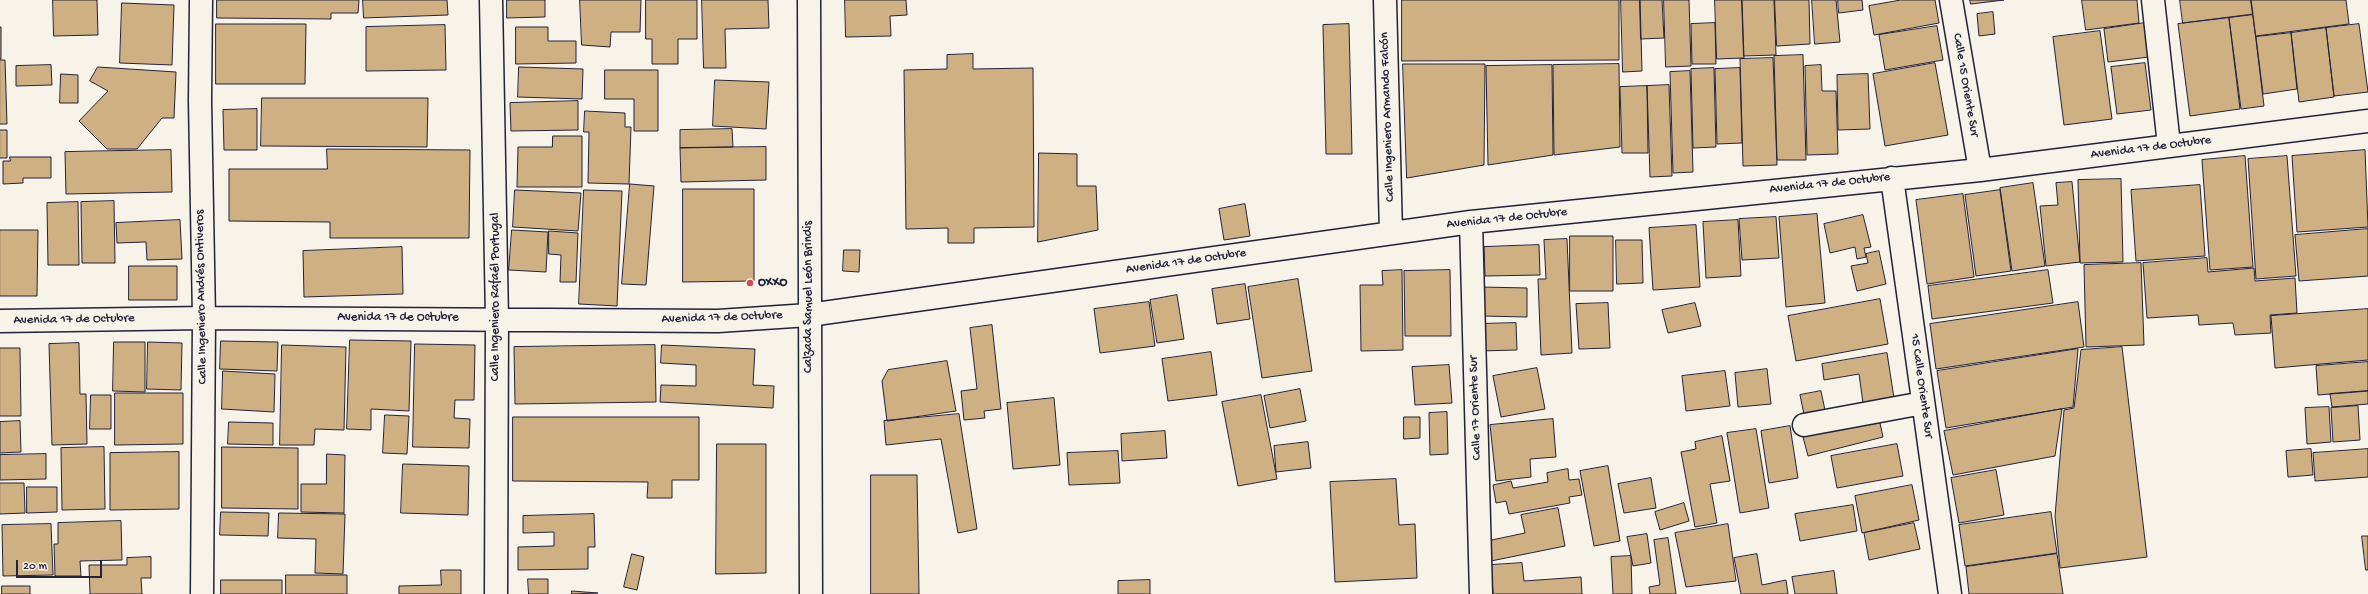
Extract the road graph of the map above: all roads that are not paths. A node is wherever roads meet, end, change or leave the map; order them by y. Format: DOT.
graph roads {
  1 [pos="201,0"];
  2 [pos="491,0"];
  3 [pos="809,0"];
  4 [pos="1385,0"];
  5 [pos="1951,0"];
  6 [pos="2153,0"];
  7 [pos="2368,122"];
  8 [pos="2169,145"];
  9 [pos="1980,170"];
  10 [pos="1892,178"];
  11 [pos="1471,222"];
  12 [pos="1391,233"];
  13 [pos="809,315"];
  14 [pos="204,318"];
  15 [pos="497,319"];
  16 [pos="0,321"];
  17 [pos="1923,403"];
  18 [pos="1804,425"];
  19 [pos="202,594"];
  20 [pos="496,594"];
  21 [pos="811,594"];
  22 [pos="1481,594"];
  23 [pos="1950,594"];
  1 -- 14 [label="street, Calle Ingeniero Andrés Ontiveros"];
  2 -- 15 [label="street, Calle Ingeniero Rafaél Portugal"];
  3 -- 13 [label="street, Calzada Samuel León Brindis"];
  4 -- 12 [label="street, Calle Ingeniero Armando Falcón"];
  5 -- 9 [label="street, Calle 15 Oriente Sur"];
  6 -- 8 [label="street"];
  7 -- 8 [label="street, Avenida 17 de Octubre"];
  8 -- 9 [label="street, Avenida 17 de Octubre"];
  9 -- 10 [label="street, Avenida 17 de Octubre"];
  10 -- 11 [label="street, Avenida 17 de Octubre"];
  10 -- 17 [label="street, 15 Calle Oriente Sur"];
  11 -- 12 [label="street, Avenida 17 de Octubre"];
  11 -- 22 [label="street, Calle 17 Oriente Sur"];
  12 -- 13 [label="street, Avenida 17 de Octubre"];
  13 -- 15 [label="street, Avenida 17 de Octubre"];
  13 -- 21 [label="street, Calzada Samuel León Brindis"];
  14 -- 15 [label="street, Avenida 17 de Octubre"];
  14 -- 16 [label="street, Avenida 17 de Octubre"];
  14 -- 19 [label="street, Calle Ingeniero Andrés Ontiveros"];
  15 -- 20 [label="street, Calle Ingeniero Rafaél Portugal"];
  17 -- 18 [label="street"];
  17 -- 23 [label="street, 15 Calle Oriente Sur"];
}
